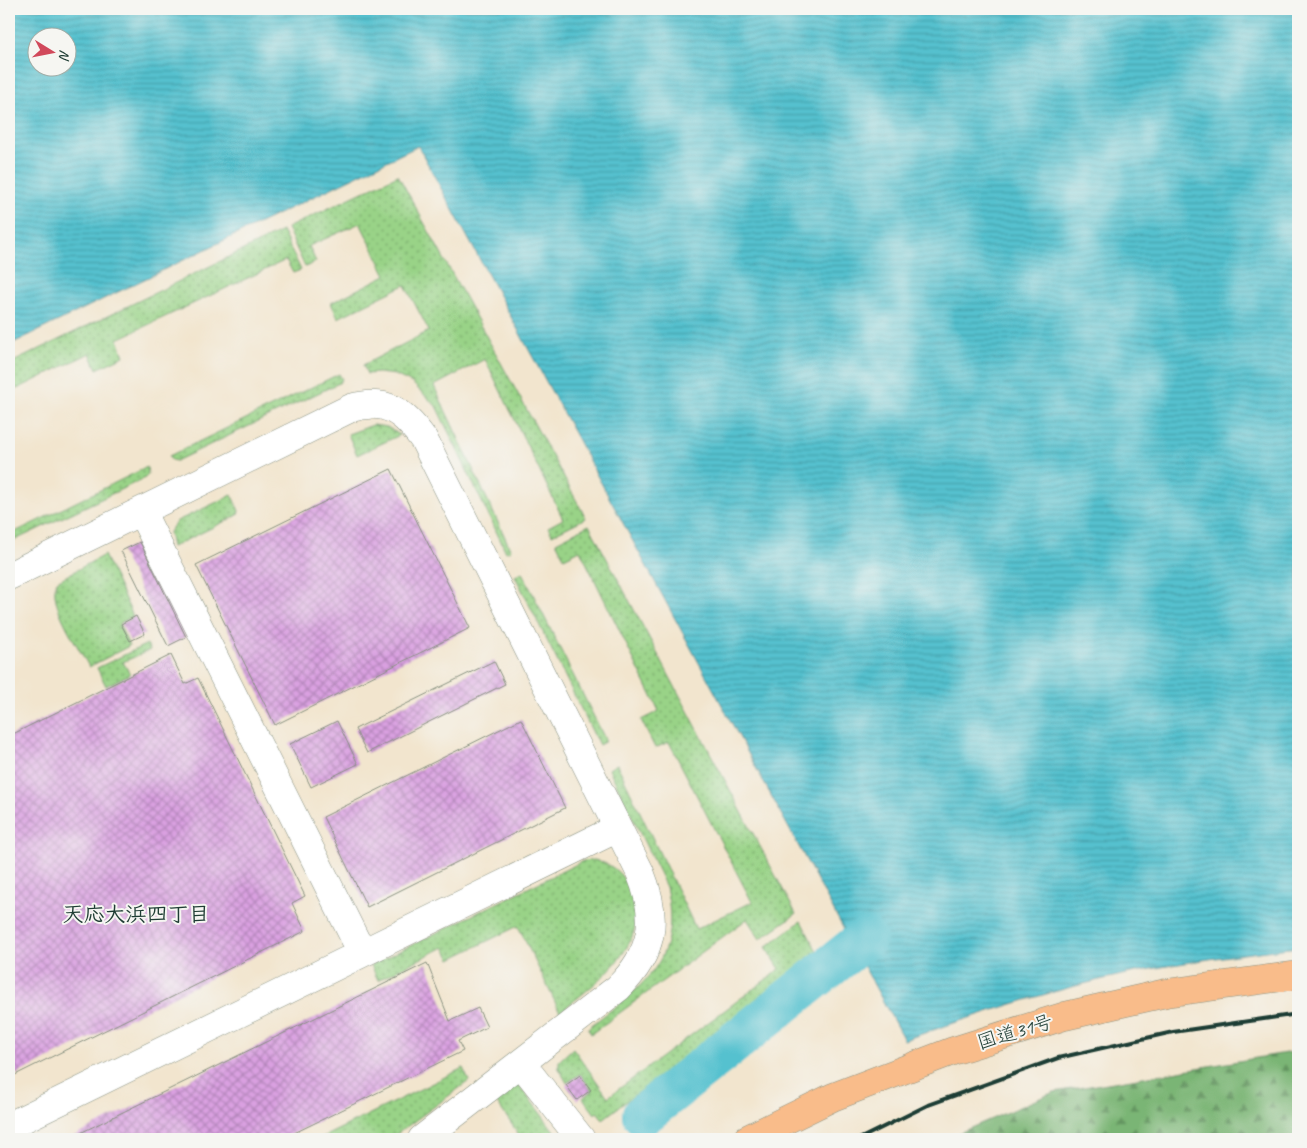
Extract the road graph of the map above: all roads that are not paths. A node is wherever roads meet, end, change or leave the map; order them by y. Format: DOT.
graph roads {
  1 [pos="141,511"];
  2 [pos="9,576"];
  3 [pos="618,828"];
  4 [pos="362,953"];
  5 [pos="1298,975"];
  6 [pos="521,1063"];
  7 [pos="9,1126"];
  8 [pos="422,1139"];
  9 [pos="581,1139"];
  10 [pos="747,1139"];
  1 -- 2 [label="lane"];
  1 -- 3 [label="lane"];
  1 -- 4 [label="lane"];
  3 -- 4 [label="lane"];
  3 -- 6 [label="lane"];
  4 -- 7 [label="lane"];
  5 -- 10 [label="highway, 国道31号"];
  6 -- 8 [label="lane"];
  6 -- 9 [label="lane"];
}
